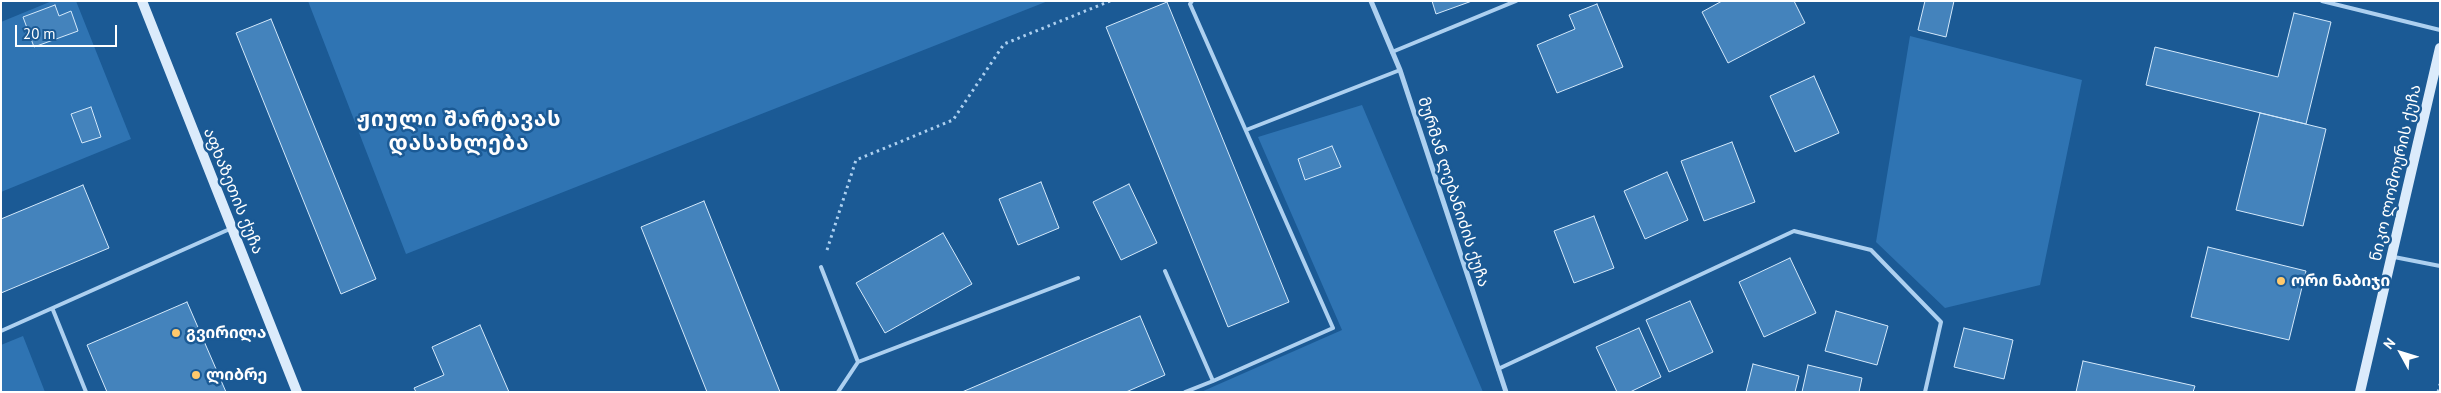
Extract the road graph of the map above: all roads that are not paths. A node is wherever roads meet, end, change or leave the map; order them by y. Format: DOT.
graph roads {
  1 [pos="142,1"];
  2 [pos="1192,1"];
  3 [pos="1370,1"];
  4 [pos="1516,1"];
  5 [pos="2322,1"];
  6 [pos="2440,30"];
  7 [pos="2440,48"];
  8 [pos="1392,52"];
  9 [pos="1400,70"];
  10 [pos="1246,130"];
  11 [pos="232,228"];
  12 [pos="2392,256"];
  13 [pos="2440,266"];
  14 [pos="821,267"];
  15 [pos="1165,270"];
  16 [pos="1078,278"];
  17 [pos="53,310"];
  18 [pos="1,331"];
  19 [pos="858,362"];
  20 [pos="1498,369"];
  21 [pos="1213,381"];
  22 [pos="86,392"];
  23 [pos="297,392"];
  24 [pos="838,392"];
  25 [pos="1185,392"];
  26 [pos="1506,392"];
  27 [pos="1925,392"];
  28 [pos="2360,392"];
  1 -- 11 [label="street, აფხაზეთის ქუჩა"];
  2 -- 10 [label="lane"];
  3 -- 8 [label="street, მურმან ლებანიძის ქუჩა"];
  4 -- 8 [label="lane"];
  5 -- 6 [label="lane"];
  7 -- 12 [label="street, ნიკო ლომოურის ქუჩა"];
  8 -- 9 [label="street, მურმან ლებანიძის ქუჩა"];
  9 -- 10 [label="lane"];
  9 -- 20 [label="street, მურმან ლებანიძის ქუჩა"];
  10 -- 21 [label="lane"];
  11 -- 17 [label="lane"];
  11 -- 23 [label="street, აფხაზეთის ქუჩა"];
  12 -- 13 [label="lane"];
  12 -- 28 [label="street, ნიკო ლომოურის ქუჩა"];
  14 -- 19 [label="lane"];
  15 -- 21 [label="lane"];
  16 -- 19 [label="lane"];
  17 -- 18 [label="lane"];
  17 -- 22 [label="lane"];
  19 -- 24 [label="lane"];
  20 -- 26 [label="street, მურმან ლებანიძის ქუჩა"];
  20 -- 27 [label="lane"];
  21 -- 25 [label="lane"];
}
